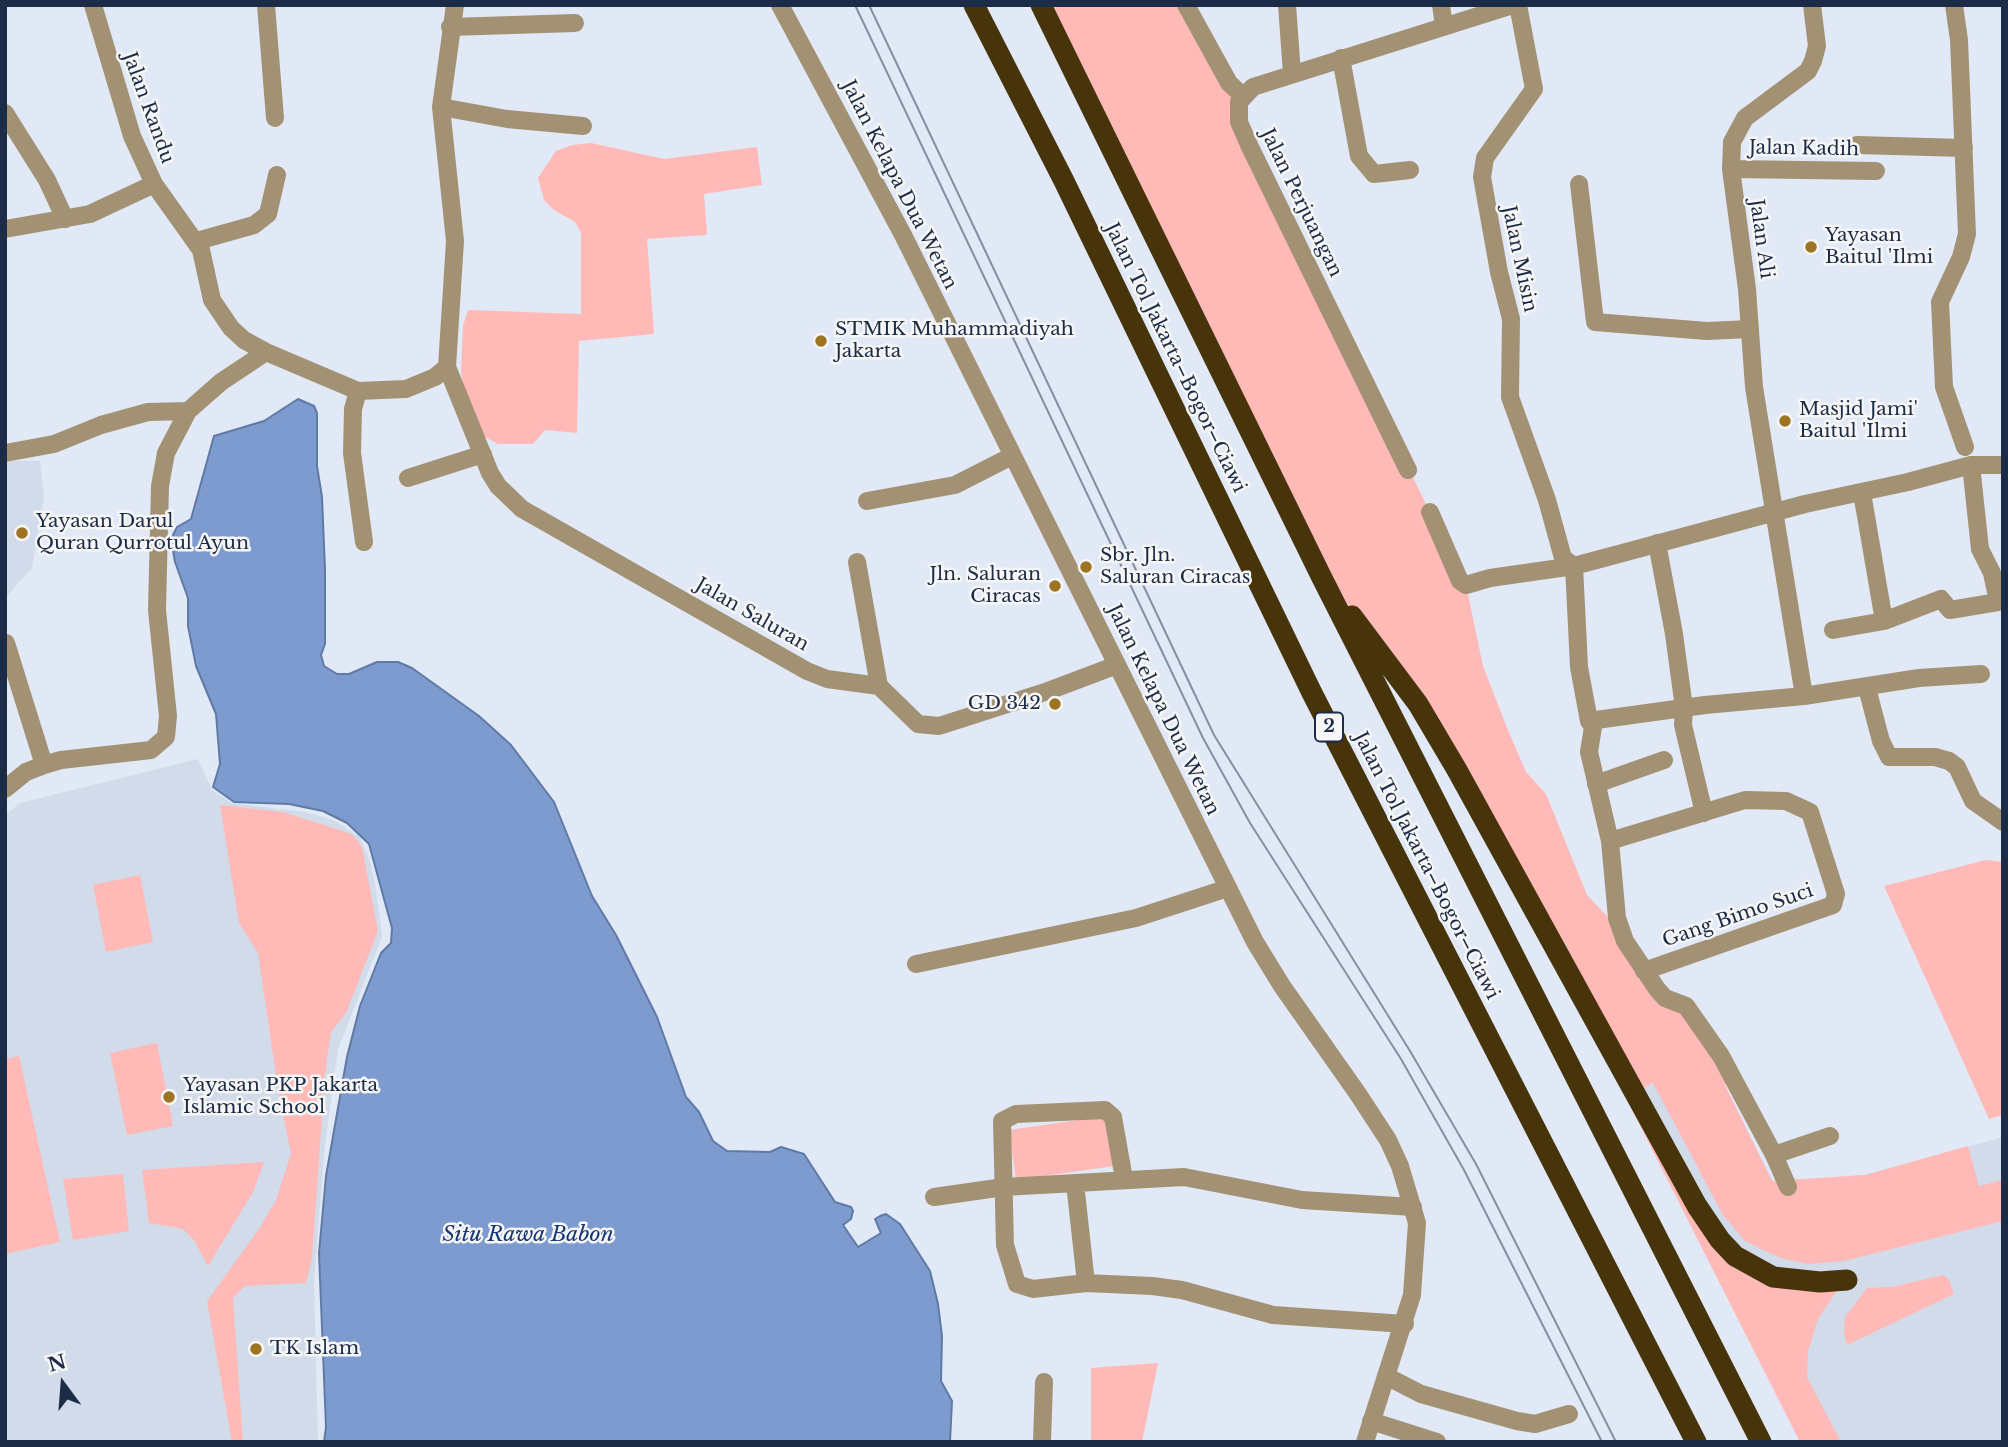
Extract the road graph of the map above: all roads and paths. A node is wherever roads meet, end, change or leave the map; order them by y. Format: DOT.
graph roads {
  1 [pos="93,5"];
  2 [pos="266,5"];
  3 [pos="455,5"];
  4 [pos="780,5"];
  5 [pos="974,5"];
  6 [pos="1041,5"];
  7 [pos="1186,5"];
  8 [pos="1287,5"];
  9 [pos="1441,5"];
  10 [pos="1515,5"];
  11 [pos="1812,5"];
  12 [pos="1954,5"];
  13 [pos="575,23"];
  14 [pos="1444,26"];
  15 [pos="450,27"];
  16 [pos="1341,58"];
  17 [pos="1292,74"];
  18 [pos="1243,96"];
  19 [pos="441,107"];
  20 [pos="5,113"];
  21 [pos="275,118"];
  22 [pos="583,126"];
  23 [pos="1857,145"];
  24 [pos="1964,148"];
  25 [pos="1731,169"];
  26 [pos="1410,170"];
  27 [pos="1876,171"];
  28 [pos="277,175"];
  29 [pos="154,184"];
  30 [pos="1579,184"];
  31 [pos="65,219"];
  32 [pos="5,229"];
  33 [pos="197,241"];
  34 [pos="1750,329"];
  35 [pos="266,352"];
  36 [pos="447,367"];
  37 [pos="358,391"];
  38 [pos="188,411"];
  39 [pos="1965,447"];
  40 [pos="5,453"];
  41 [pos="483,454"];
  42 [pos="1012,456"];
  43 [pos="1971,464"];
  44 [pos="2003,465"];
  45 [pos="1408,470"];
  46 [pos="408,478"];
  47 [pos="1862,493"];
  48 [pos="867,501"];
  49 [pos="1430,512"];
  50 [pos="1772,514"];
  51 [pos="363,542"];
  52 [pos="1657,543"];
  53 [pos="857,562"];
  54 [pos="1574,566"];
  55 [pos="1322,578"];
  56 [pos="2000,602"];
  57 [pos="1884,621"];
  58 [pos="1833,630"];
  59 [pos="6,643"];
  60 [pos="1117,665"];
  61 [pos="1981,674"];
  62 [pos="879,686"];
  63 [pos="1867,688"];
  64 [pos="1804,696"];
  65 [pos="1684,708"];
  66 [pos="1589,722"];
  67 [pos="1664,760"];
  68 [pos="44,765"];
  69 [pos="1596,784"];
  70 [pos="5,789"];
  71 [pos="1704,813"];
  72 [pos="2003,822"];
  73 [pos="1610,841"];
  74 [pos="1228,888"];
  75 [pos="916,964"];
  76 [pos="1644,971"];
  77 [pos="1830,1136"];
  78 [pos="1774,1154"];
  79 [pos="1124,1180"];
  80 [pos="1075,1183"];
  81 [pos="1788,1186"];
  82 [pos="1003,1187"];
  83 [pos="933,1197"];
  84 [pos="1413,1207"];
  85 [pos="1847,1280"];
  86 [pos="1086,1283"];
  87 [pos="1405,1324"];
  88 [pos="1386,1376"];
  89 [pos="1044,1382"];
  90 [pos="1569,1414"];
  91 [pos="1371,1421"];
  92 [pos="1042,1442"];
  93 [pos="1365,1442"];
  94 [pos="1437,1442"];
  95 [pos="1696,1442"];
  96 [pos="1761,1442"];
  1 -- 29 [label="street, Jalan Randu"];
  2 -- 21 [label="street"];
  3 -- 15 [label="street"];
  4 -- 42 [label="street, Jalan Kelapa Dua Wetan"];
  5 -- 95 [label="highway, Jalan Tol Jakarta–Bogor–Ciawi / 2"];
  6 -- 55 [label="highway, Jalan Tol Jakarta–Bogor–Ciawi"];
  7 -- 18 [label="street"];
  8 -- 17 [label="street"];
  9 -- 14 [label="street"];
  10 -- 14 [label="street"];
  10 -- 54 [label="street, Jalan Misin"];
  11 -- 25 [label="street, Jalan Ali"];
  12 -- 24 [label="street"];
  13 -- 15 [label="street"];
  14 -- 16 [label="street"];
  15 -- 19 [label="street"];
  16 -- 17 [label="street"];
  16 -- 26 [label="street"];
  17 -- 18 [label="street"];
  18 -- 45 [label="street, Jalan Perjuangan"];
  19 -- 22 [label="street"];
  19 -- 36 [label="street"];
  20 -- 31 [label="street"];
  23 -- 24 [label="street"];
  24 -- 39 [label="street"];
  25 -- 27 [label="street, Jalan Kadih"];
  25 -- 34 [label="street, Jalan Ali"];
  28 -- 33 [label="street"];
  29 -- 31 [label="street"];
  29 -- 33 [label="street, Jalan Randu"];
  30 -- 34 [label="street"];
  31 -- 32 [label="street"];
  33 -- 35 [label="street, Jalan Randu"];
  34 -- 50 [label="street, Jalan Ali"];
  35 -- 37 [label="street, Jalan Randu"];
  35 -- 38 [label="street"];
  36 -- 37 [label="street"];
  36 -- 41 [label="street, Jalan Saluran"];
  37 -- 51 [label="street"];
  38 -- 40 [label="street"];
  38 -- 68 [label="street"];
  41 -- 46 [label="street"];
  41 -- 62 [label="street, Jalan Saluran"];
  42 -- 48 [label="street"];
  42 -- 60 [label="street, Jalan Kelapa Dua Wetan"];
  43 -- 44 [label="street"];
  43 -- 47 [label="street"];
  43 -- 56 [label="street"];
  47 -- 50 [label="street"];
  47 -- 57 [label="street"];
  49 -- 54 [label="street"];
  50 -- 52 [label="street"];
  50 -- 64 [label="street, Jalan Ali"];
  52 -- 54 [label="street"];
  52 -- 65 [label="street"];
  53 -- 62 [label="street"];
  54 -- 66 [label="street"];
  55 -- 85 [label="highway"];
  55 -- 96 [label="highway, Jalan Tol Jakarta–Bogor–Ciawi"];
  56 -- 57 [label="street"];
  57 -- 58 [label="street"];
  59 -- 68 [label="street"];
  60 -- 62 [label="street"];
  60 -- 74 [label="street, Jalan Kelapa Dua Wetan"];
  61 -- 63 [label="street"];
  63 -- 64 [label="street"];
  63 -- 72 [label="street"];
  64 -- 65 [label="street"];
  65 -- 66 [label="street"];
  65 -- 71 [label="street"];
  66 -- 69 [label="street"];
  67 -- 69 [label="street"];
  68 -- 70 [label="street"];
  69 -- 73 [label="street"];
  71 -- 73 [label="street, Gang Bimo Suci"];
  71 -- 76 [label="street, Gang Bimo Suci"];
  73 -- 76 [label="street"];
  74 -- 75 [label="street"];
  74 -- 84 [label="street, Jalan Kelapa Dua Wetan"];
  76 -- 78 [label="street"];
  77 -- 78 [label="street"];
  78 -- 81 [label="street"];
  79 -- 80 [label="street"];
  79 -- 82 [label="street"];
  79 -- 84 [label="street"];
  80 -- 82 [label="street"];
  80 -- 86 [label="street"];
  82 -- 83 [label="street"];
  82 -- 86 [label="street"];
  84 -- 87 [label="street, Jalan Kelapa Dua Wetan"];
  86 -- 87 [label="street"];
  87 -- 88 [label="street, Jalan Kelapa Dua Wetan"];
  88 -- 90 [label="street"];
  88 -- 91 [label="street, Jalan Kelapa Dua Wetan"];
  89 -- 92 [label="street"];
  91 -- 93 [label="street, Jalan Kelapa Dua Wetan"];
  91 -- 94 [label="street"];
}
